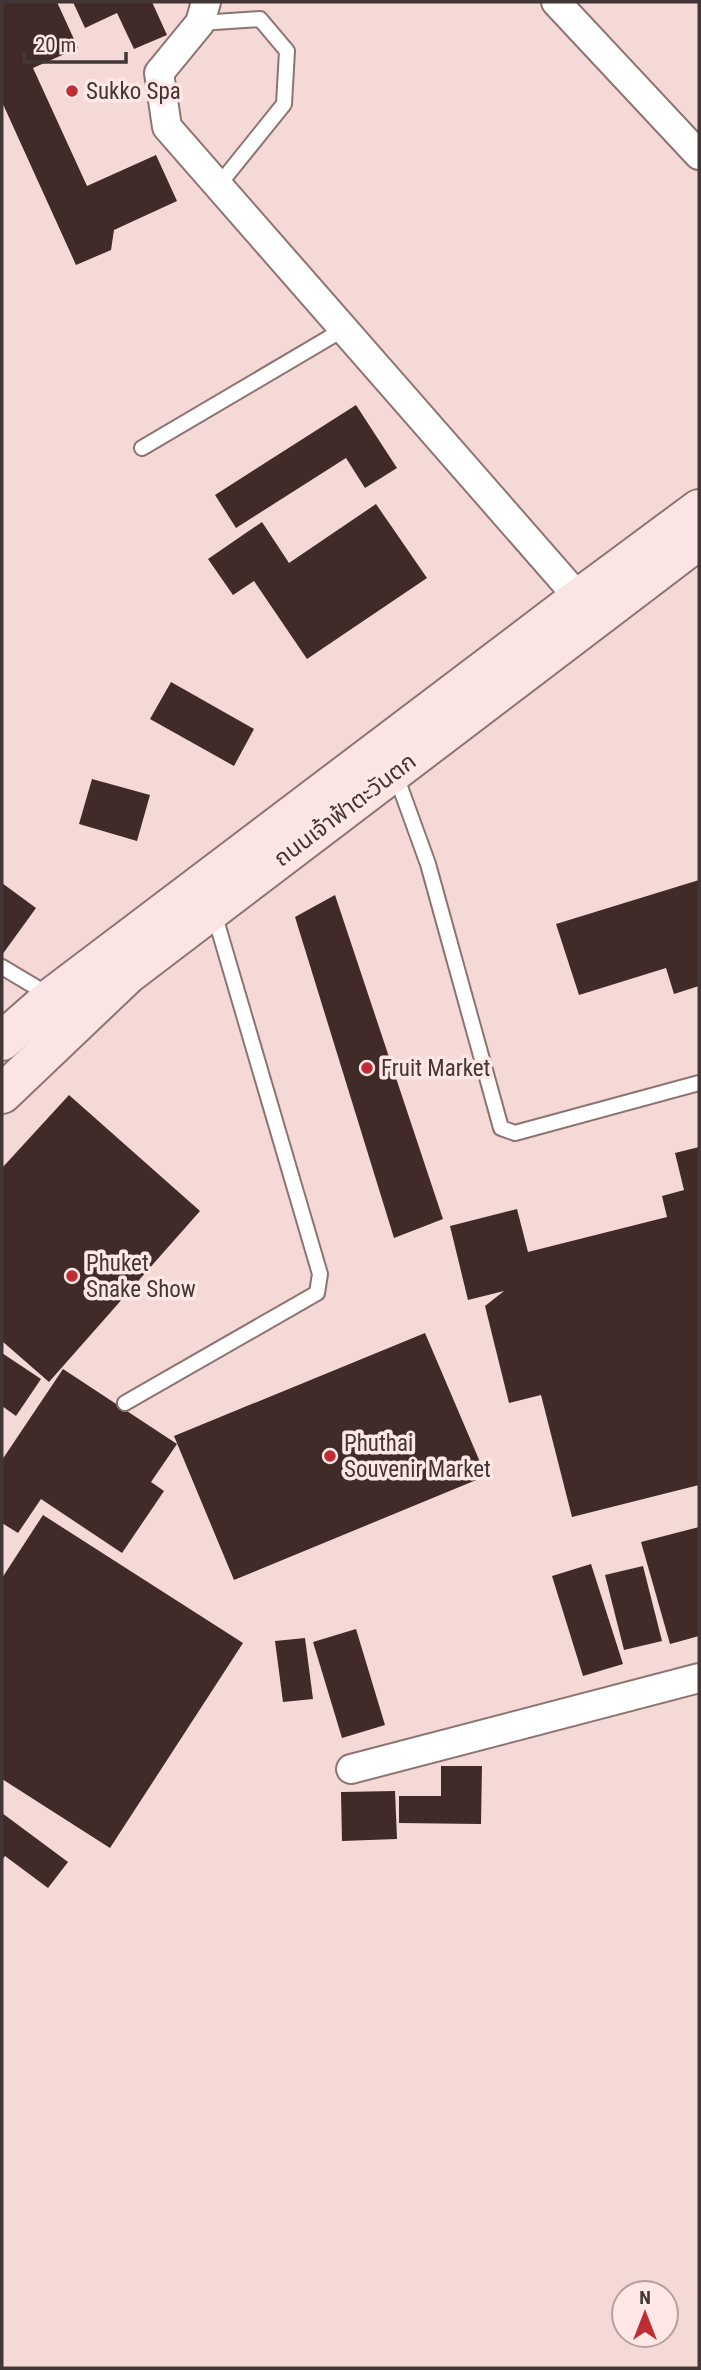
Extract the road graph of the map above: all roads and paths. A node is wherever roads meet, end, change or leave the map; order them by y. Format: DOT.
graph roads {
  1 [pos="556,2"];
  2 [pos="203,13"];
  3 [pos="699,155"];
  4 [pos="218,186"];
  5 [pos="344,329"];
  6 [pos="142,448"];
  7 [pos="699,509"];
  8 [pos="699,540"];
  9 [pos="579,598"];
  10 [pos="388,760"];
  11 [pos="209,896"];
  12 [pos="2,967"];
  13 [pos="52,997"];
  14 [pos="2,1041"];
  15 [pos="699,1083"];
  16 [pos="2,1094"];
  17 [pos="125,1403"];
  18 [pos="699,1678"];
  19 [pos="351,1769"];
  1 -- 3 [label="street"];
  2 -- 4 [label="street"];
  2 -- 4 [label="lane"];
  4 -- 5 [label="street"];
  5 -- 6 [label="lane"];
  5 -- 9 [label="street"];
  7 -- 9 [label="main road, ถนนเจ้าฟ้าตะวันตก"];
  8 -- 10 [label="main road, ถนนเจ้าฟ้าตะวันตก"];
  9 -- 10 [label="main road, ถนนเจ้าฟ้าตะวันตก"];
  10 -- 11 [label="main road, ถนนเจ้าฟ้าตะวันตก"];
  10 -- 15 [label="lane"];
  11 -- 13 [label="main road, ถนนเจ้าฟ้าตะวันตก"];
  11 -- 16 [label="main road, ถนนเจ้าฟ้าตะวันตก"];
  11 -- 17 [label="lane"];
  12 -- 13 [label="lane"];
  13 -- 14 [label="main road, ถนนเจ้าฟ้าตะวันตก"];
  18 -- 19 [label="street"];
}
